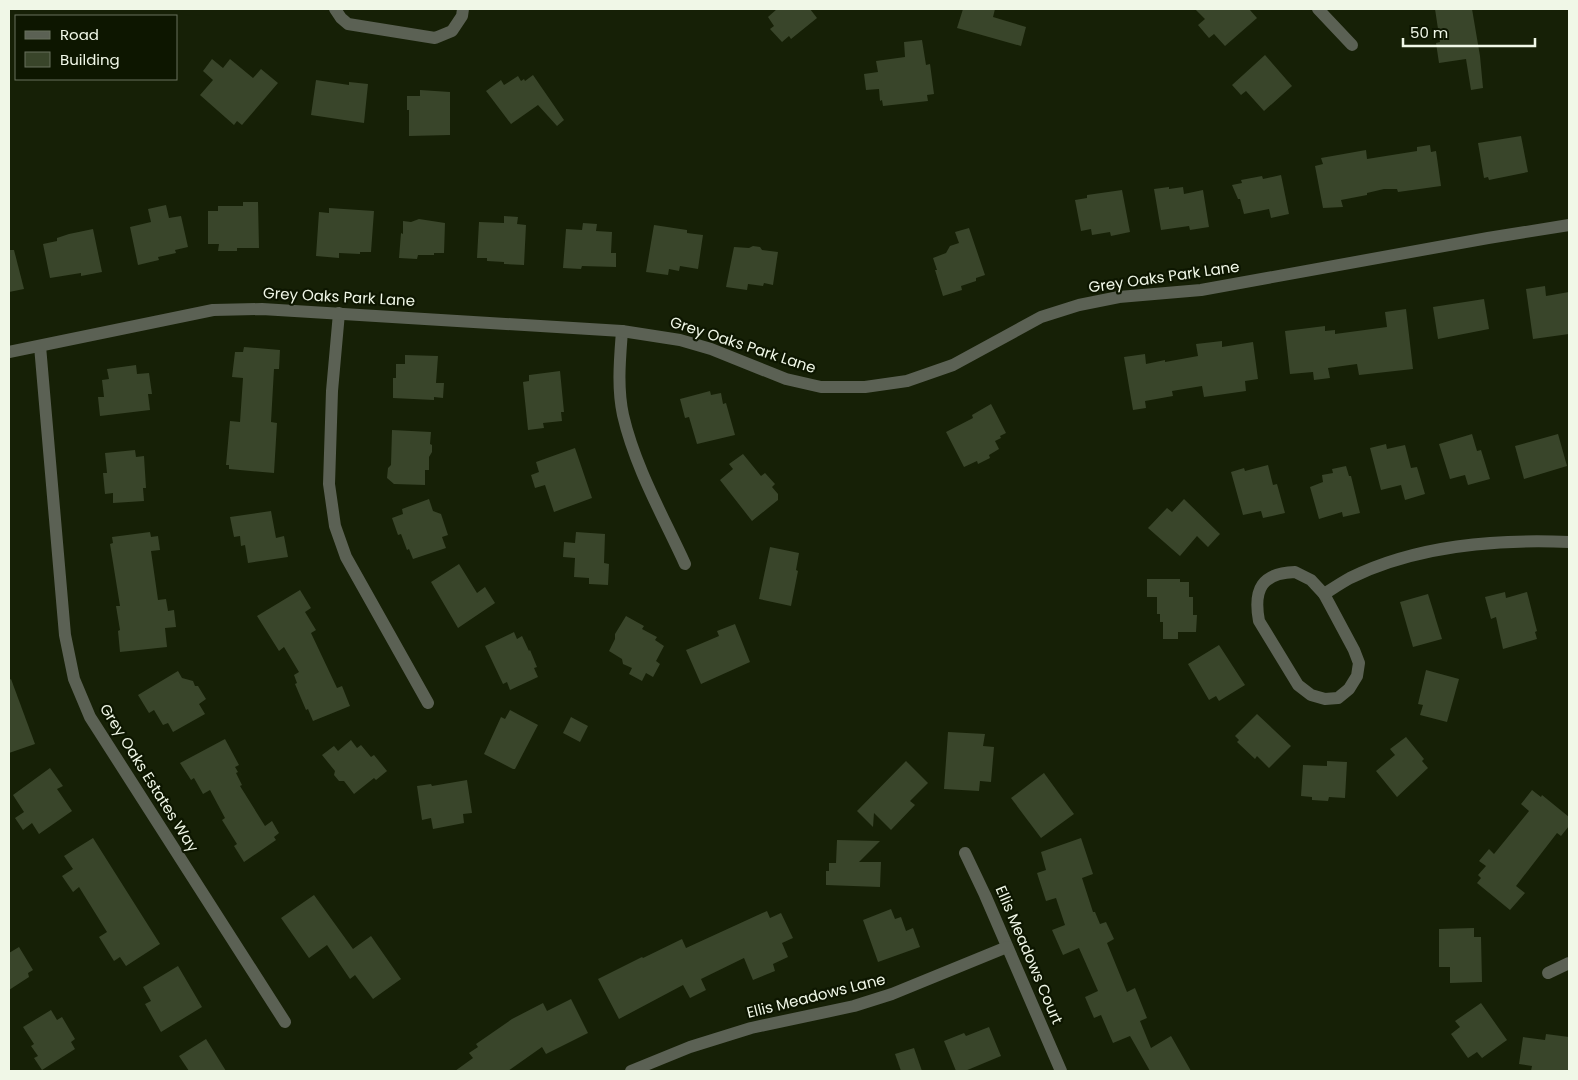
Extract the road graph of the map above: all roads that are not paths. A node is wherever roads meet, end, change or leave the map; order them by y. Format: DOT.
graph roads {
  1 [pos="335,9"];
  2 [pos="463,9"];
  3 [pos="1318,9"];
  4 [pos="1352,45"];
  5 [pos="1569,225"];
  6 [pos="339,313"];
  7 [pos="622,331"];
  8 [pos="40,346"];
  9 [pos="9,352"];
  10 [pos="1569,542"];
  11 [pos="685,564"];
  12 [pos="1324,594"];
  13 [pos="428,703"];
  14 [pos="965,853"];
  15 [pos="1008,947"];
  16 [pos="1569,963"];
  17 [pos="1548,973"];
  18 [pos="285,1022"];
  19 [pos="631,1071"];
  20 [pos="1061,1071"];
  1 -- 2 [label="street"];
  3 -- 4 [label="street"];
  5 -- 7 [label="street, Grey Oaks Park Lane"];
  6 -- 7 [label="street, Grey Oaks Park Lane"];
  6 -- 8 [label="street, Grey Oaks Park Lane"];
  6 -- 13 [label="street"];
  7 -- 11 [label="street"];
  8 -- 9 [label="street, Grey Oaks Park Lane"];
  8 -- 18 [label="street, Grey Oaks Estates Way"];
  10 -- 12 [label="street"];
  12 -- 12 [label="street"];
  14 -- 15 [label="street, Ellis Meadows Court"];
  15 -- 19 [label="street, Ellis Meadows Lane"];
  15 -- 20 [label="street, Ellis Meadows Court"];
  16 -- 17 [label="street"];
}
